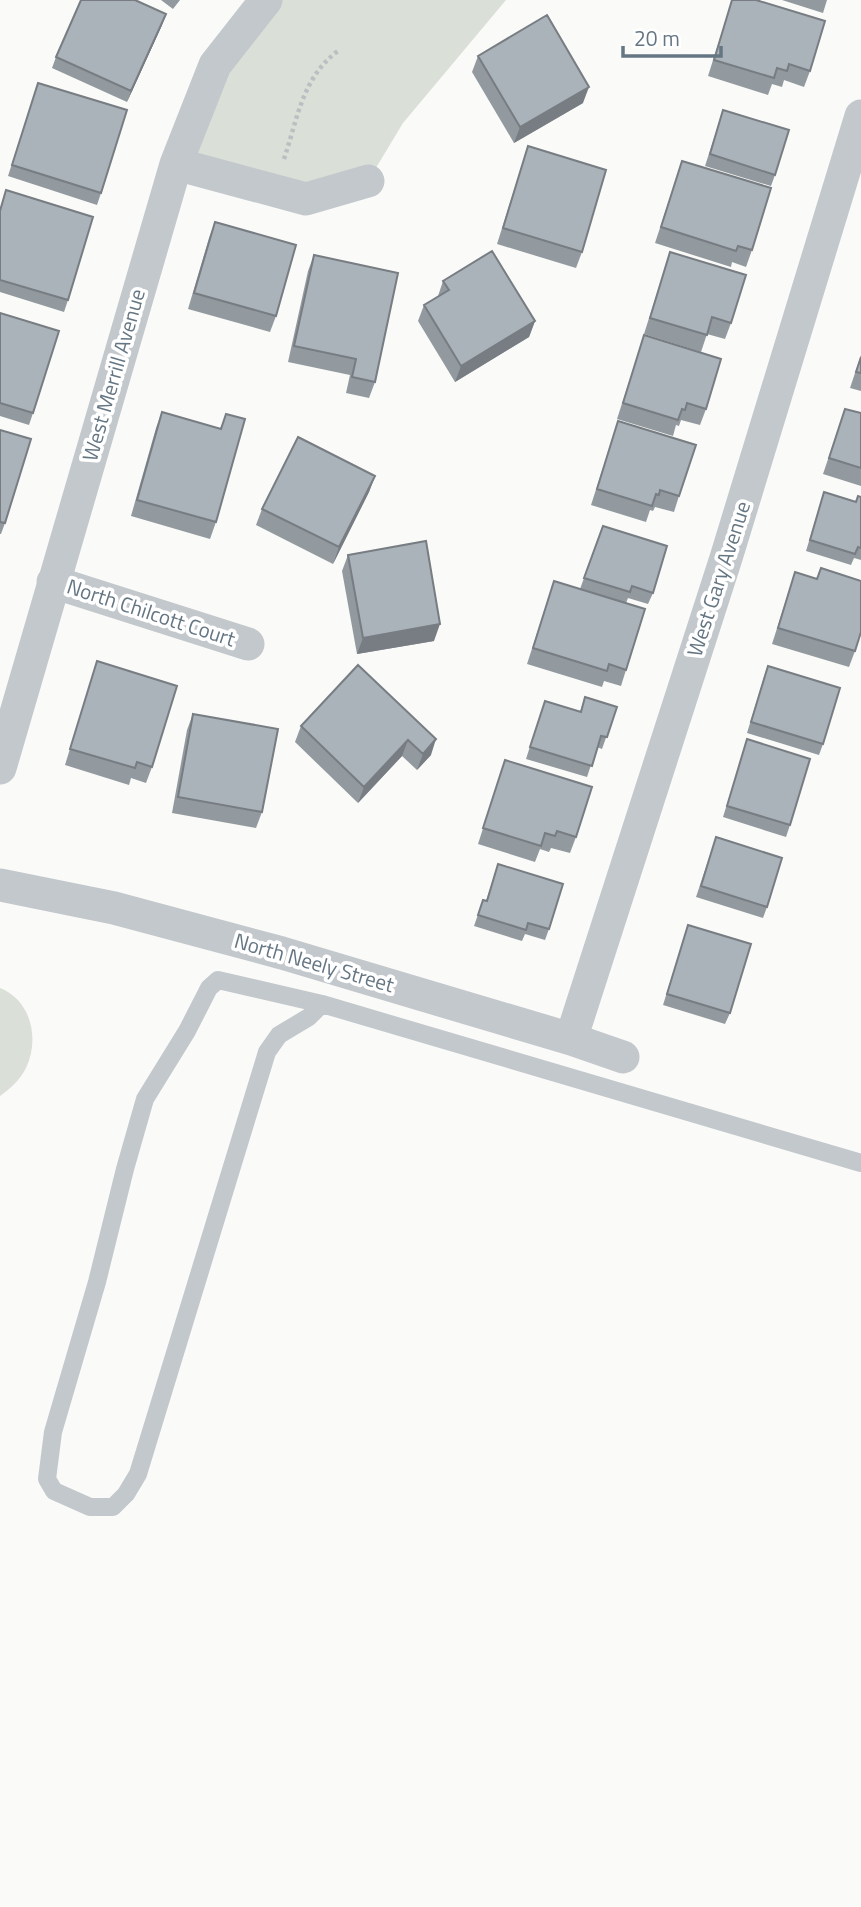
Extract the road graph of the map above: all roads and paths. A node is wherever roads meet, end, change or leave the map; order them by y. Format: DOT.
graph roads {
  1 [pos="266,0"];
  2 [pos="338,51"];
  3 [pos="861,116"];
  4 [pos="176,164"];
  5 [pos="368,181"];
  6 [pos="273,190"];
  7 [pos="53,582"];
  8 [pos="248,644"];
  9 [pos="0,768"];
  10 [pos="0,885"];
  11 [pos="322,1004"];
  12 [pos="571,1040"];
  13 [pos="623,1057"];
  14 [pos="861,1163"];
  1 -- 4 [label="street, West Merrill Avenue"];
  2 -- 6 [label="path"];
  3 -- 12 [label="street, West Gary Avenue"];
  4 -- 6 [label="street"];
  4 -- 7 [label="street, West Merrill Avenue"];
  5 -- 6 [label="street"];
  7 -- 8 [label="street, North Chilcott Court"];
  7 -- 9 [label="street, West Merrill Avenue"];
  10 -- 12 [label="street, North Neely Street"];
  11 -- 11 [label="lane"];
  11 -- 14 [label="lane"];
  12 -- 13 [label="street, North Neely Street"];
}
